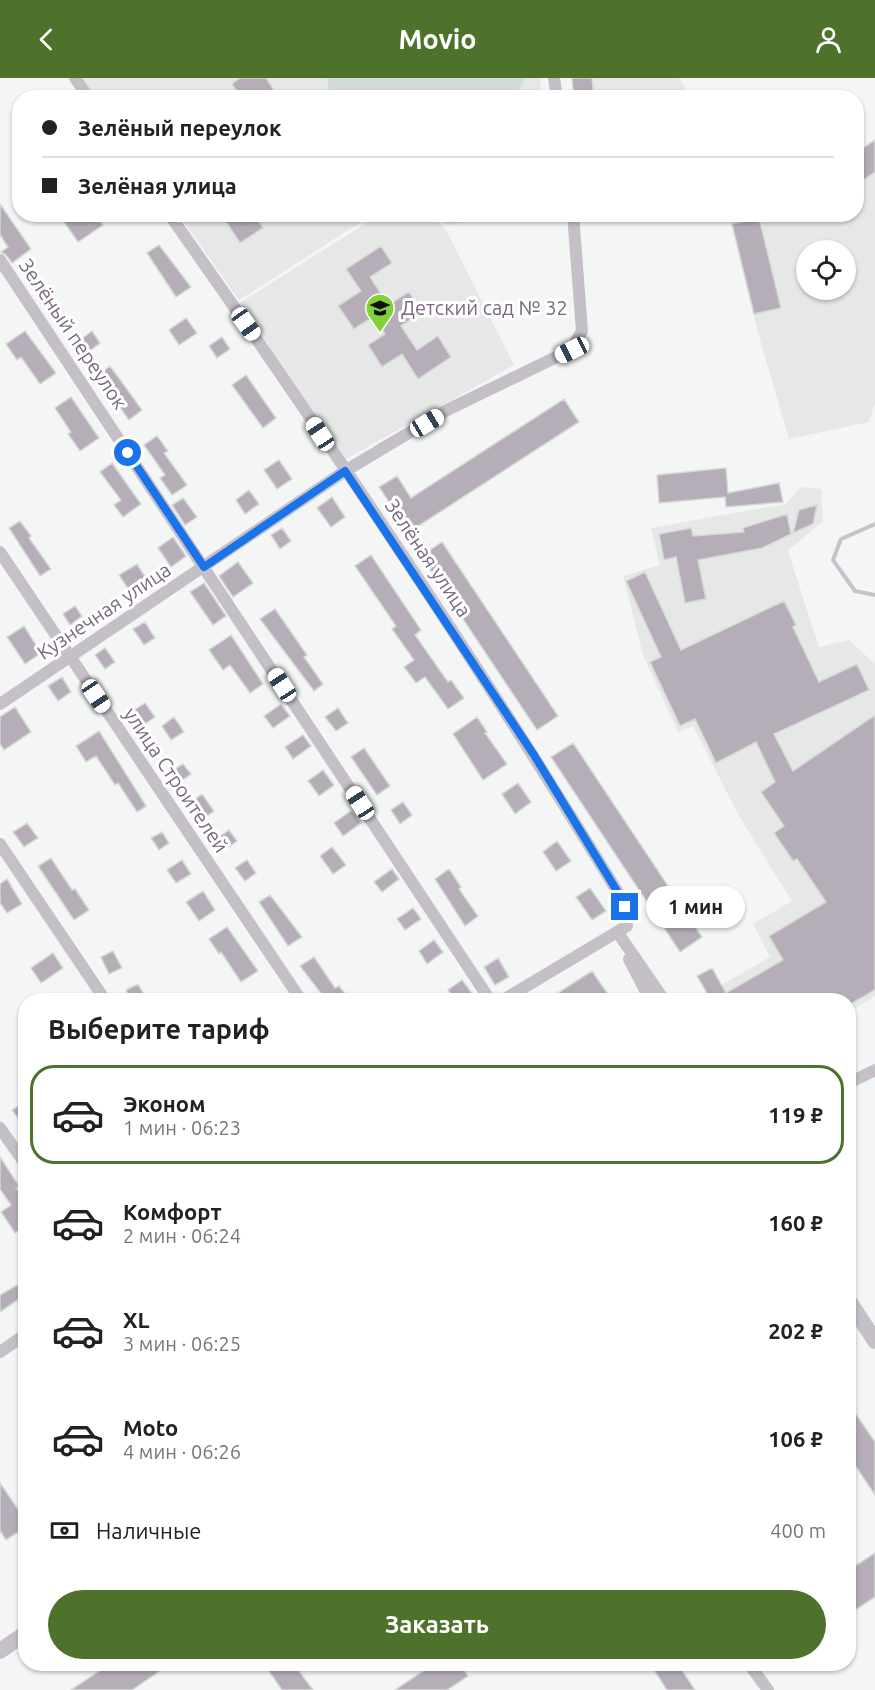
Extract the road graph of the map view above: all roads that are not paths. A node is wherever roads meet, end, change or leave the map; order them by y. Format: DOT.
graph roads {
  1 [pos="175,222"];
  2 [pos="574,222"];
  3 [pos="0,260"];
  4 [pos="345,471"];
  5 [pos="0,552"];
  6 [pos="204,567"];
  7 [pos="70,658"];
  8 [pos="0,704"];
  9 [pos="0,844"];
  10 [pos="618,933"];
  11 [pos="100,993"];
  12 [pos="296,993"];
  13 [pos="485,993"];
  14 [pos="515,993"];
  15 [pos="647,993"];
  16 [pos="659,993"];
  17 [pos="875,1070"];
  18 [pos="856,1080"];
  19 [pos="0,1128"];
  20 [pos="18,1154"];
  21 [pos="856,1312"];
  22 [pos="18,1340"];
  23 [pos="875,1341"];
  24 [pos="0,1352"];
  25 [pos="18,1639"];
  26 [pos="0,1651"];
  27 [pos="754,1671"];
  28 [pos="768,1690"];
  1 -- 4 [label="street, Зелёная улица"];
  2 -- 4 [label="street, Кузнечная улица"];
  3 -- 6 [label="street, Зелёный переулок"];
  4 -- 6 [label="street, Кузнечная улица"];
  4 -- 10 [label="street, Зелёная улица"];
  5 -- 7 [label="street, улица Строителей"];
  6 -- 7 [label="street, Кузнечная улица"];
  6 -- 13 [label="street, Зелёный переулок"];
  7 -- 8 [label="street, Кузнечная улица"];
  7 -- 12 [label="street, улица Строителей"];
  9 -- 11 [label="street"];
  10 -- 14 [label="street"];
  10 -- 15 [label="street"];
  10 -- 16 [label="street"];
  17 -- 18 [label="street"];
  19 -- 20 [label="street"];
  21 -- 23 [label="street"];
  22 -- 24 [label="street"];
  25 -- 26 [label="street"];
  27 -- 28 [label="street"];
}
